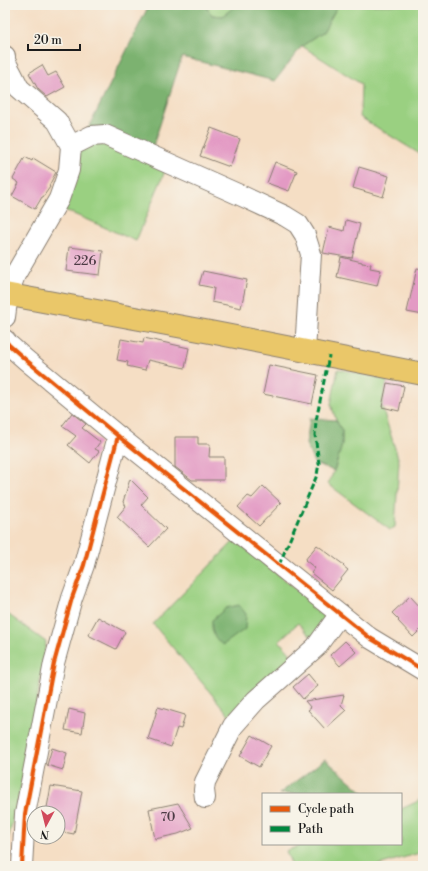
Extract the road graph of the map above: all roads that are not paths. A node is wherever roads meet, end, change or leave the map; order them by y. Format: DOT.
graph roads {
  1 [pos="5,56"];
  2 [pos="71,146"];
  3 [pos="6,294"];
  4 [pos="5,317"];
  5 [pos="5,340"];
  6 [pos="305,351"];
  7 [pos="423,374"];
  8 [pos="118,436"];
  9 [pos="340,614"];
  10 [pos="423,670"];
  11 [pos="205,798"];
  12 [pos="22,866"];
  1 -- 2 [label="street"];
  2 -- 3 [label="street"];
  2 -- 6 [label="street"];
  3 -- 4 [label="street"];
  3 -- 6 [label="main road"];
  5 -- 8 [label="street"];
  6 -- 7 [label="main road"];
  8 -- 9 [label="street"];
  8 -- 12 [label="street"];
  9 -- 10 [label="street"];
  9 -- 11 [label="street"];
}
